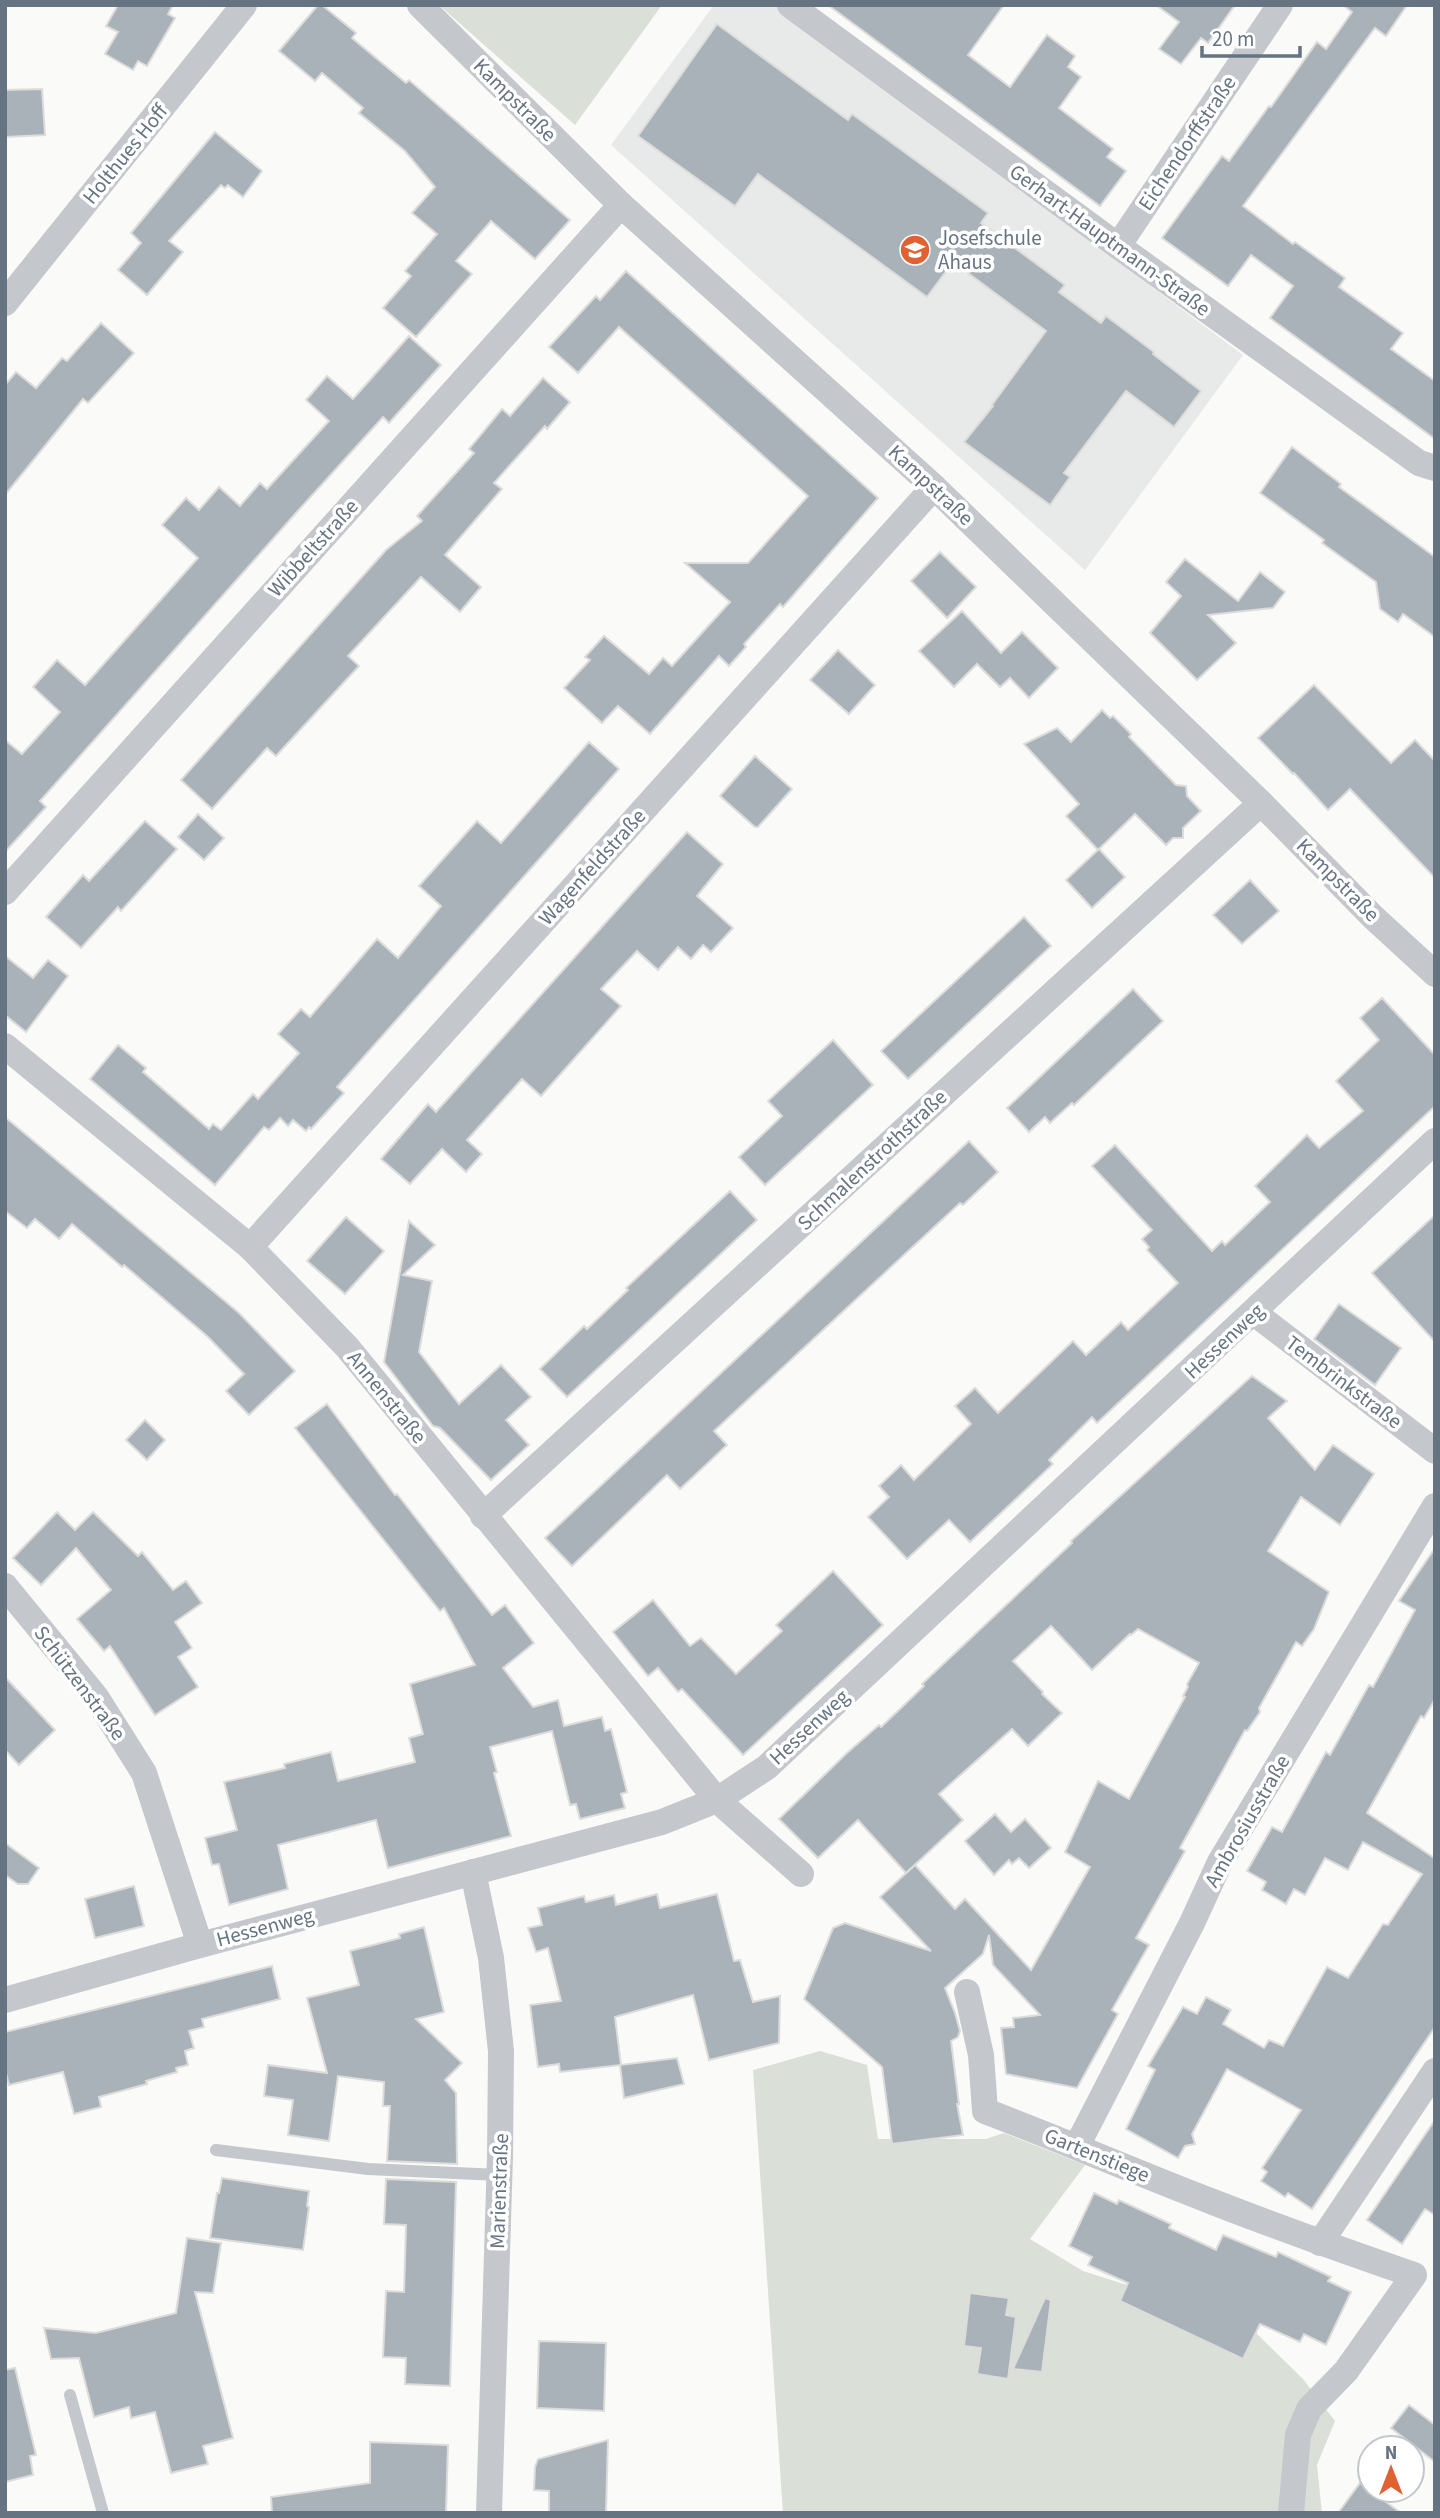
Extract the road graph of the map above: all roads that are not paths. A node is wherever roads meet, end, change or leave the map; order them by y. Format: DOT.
graph roads {
  1 [pos="244,5"];
  2 [pos="419,5"];
  3 [pos="790,5"];
  4 [pos="1280,5"];
  5 [pos="621,205"];
  6 [pos="1118,246"];
  7 [pos="10,288"];
  8 [pos="1435,468"];
  9 [pos="934,487"];
  10 [pos="1261,803"];
  11 [pos="5,892"];
  12 [pos="1435,974"];
  13 [pos="5,1046"];
  14 [pos="1435,1141"];
  15 [pos="250,1247"];
  16 [pos="1254,1313"];
  17 [pos="1435,1451"];
  18 [pos="1435,1506"];
  19 [pos="483,1516"];
  20 [pos="5,1586"];
  21 [pos="717,1800"];
  22 [pos="473,1872"];
  23 [pos="801,1874"];
  24 [pos="200,1945"];
  25 [pos="967,1992"];
  26 [pos="5,2000"];
  27 [pos="1435,2071"];
  28 [pos="1077,2146"];
  29 [pos="216,2150"];
  30 [pos="499,2175"];
  31 [pos="1320,2243"];
  32 [pos="71,2395"];
  33 [pos="103,2513"];
  34 [pos="489,2513"];
  35 [pos="1291,2513"];
  1 -- 7 [label="street, Holthues Hoff"];
  2 -- 5 [label="street, Kampstraße"];
  3 -- 6 [label="street, Gerhart-Hauptmann-Straße"];
  4 -- 6 [label="street, Eichendorffstraße"];
  5 -- 9 [label="street, Kampstraße"];
  5 -- 11 [label="street, Wibbeltstraße"];
  6 -- 8 [label="street, Gerhart-Hauptmann-Straße"];
  9 -- 10 [label="street, Kampstraße"];
  9 -- 15 [label="street, Wagenfeldstraße"];
  10 -- 12 [label="street, Kampstraße"];
  10 -- 19 [label="street, Schmalenstrothstraße"];
  13 -- 15 [label="street, Annenstraße"];
  14 -- 16 [label="street, Hessenweg"];
  15 -- 19 [label="street, Annenstraße"];
  16 -- 17 [label="street, Tembrinkstraße"];
  16 -- 21 [label="street, Hessenweg"];
  18 -- 28 [label="street, Ambrosiusstraße"];
  19 -- 21 [label="street, Annenstraße"];
  20 -- 24 [label="street, Schützenstraße"];
  21 -- 22 [label="street, Hessenweg"];
  21 -- 23 [label="street"];
  22 -- 24 [label="street, Hessenweg"];
  22 -- 30 [label="street, Marienstraße"];
  24 -- 26 [label="street, Hessenweg"];
  25 -- 28 [label="street, Gartenstiege"];
  27 -- 31 [label="street"];
  28 -- 31 [label="street, Gartenstiege"];
  29 -- 30 [label="lane"];
  30 -- 34 [label="street, Marienstraße"];
  31 -- 35 [label="street, Gartenstiege"];
  32 -- 33 [label="lane"];
}
